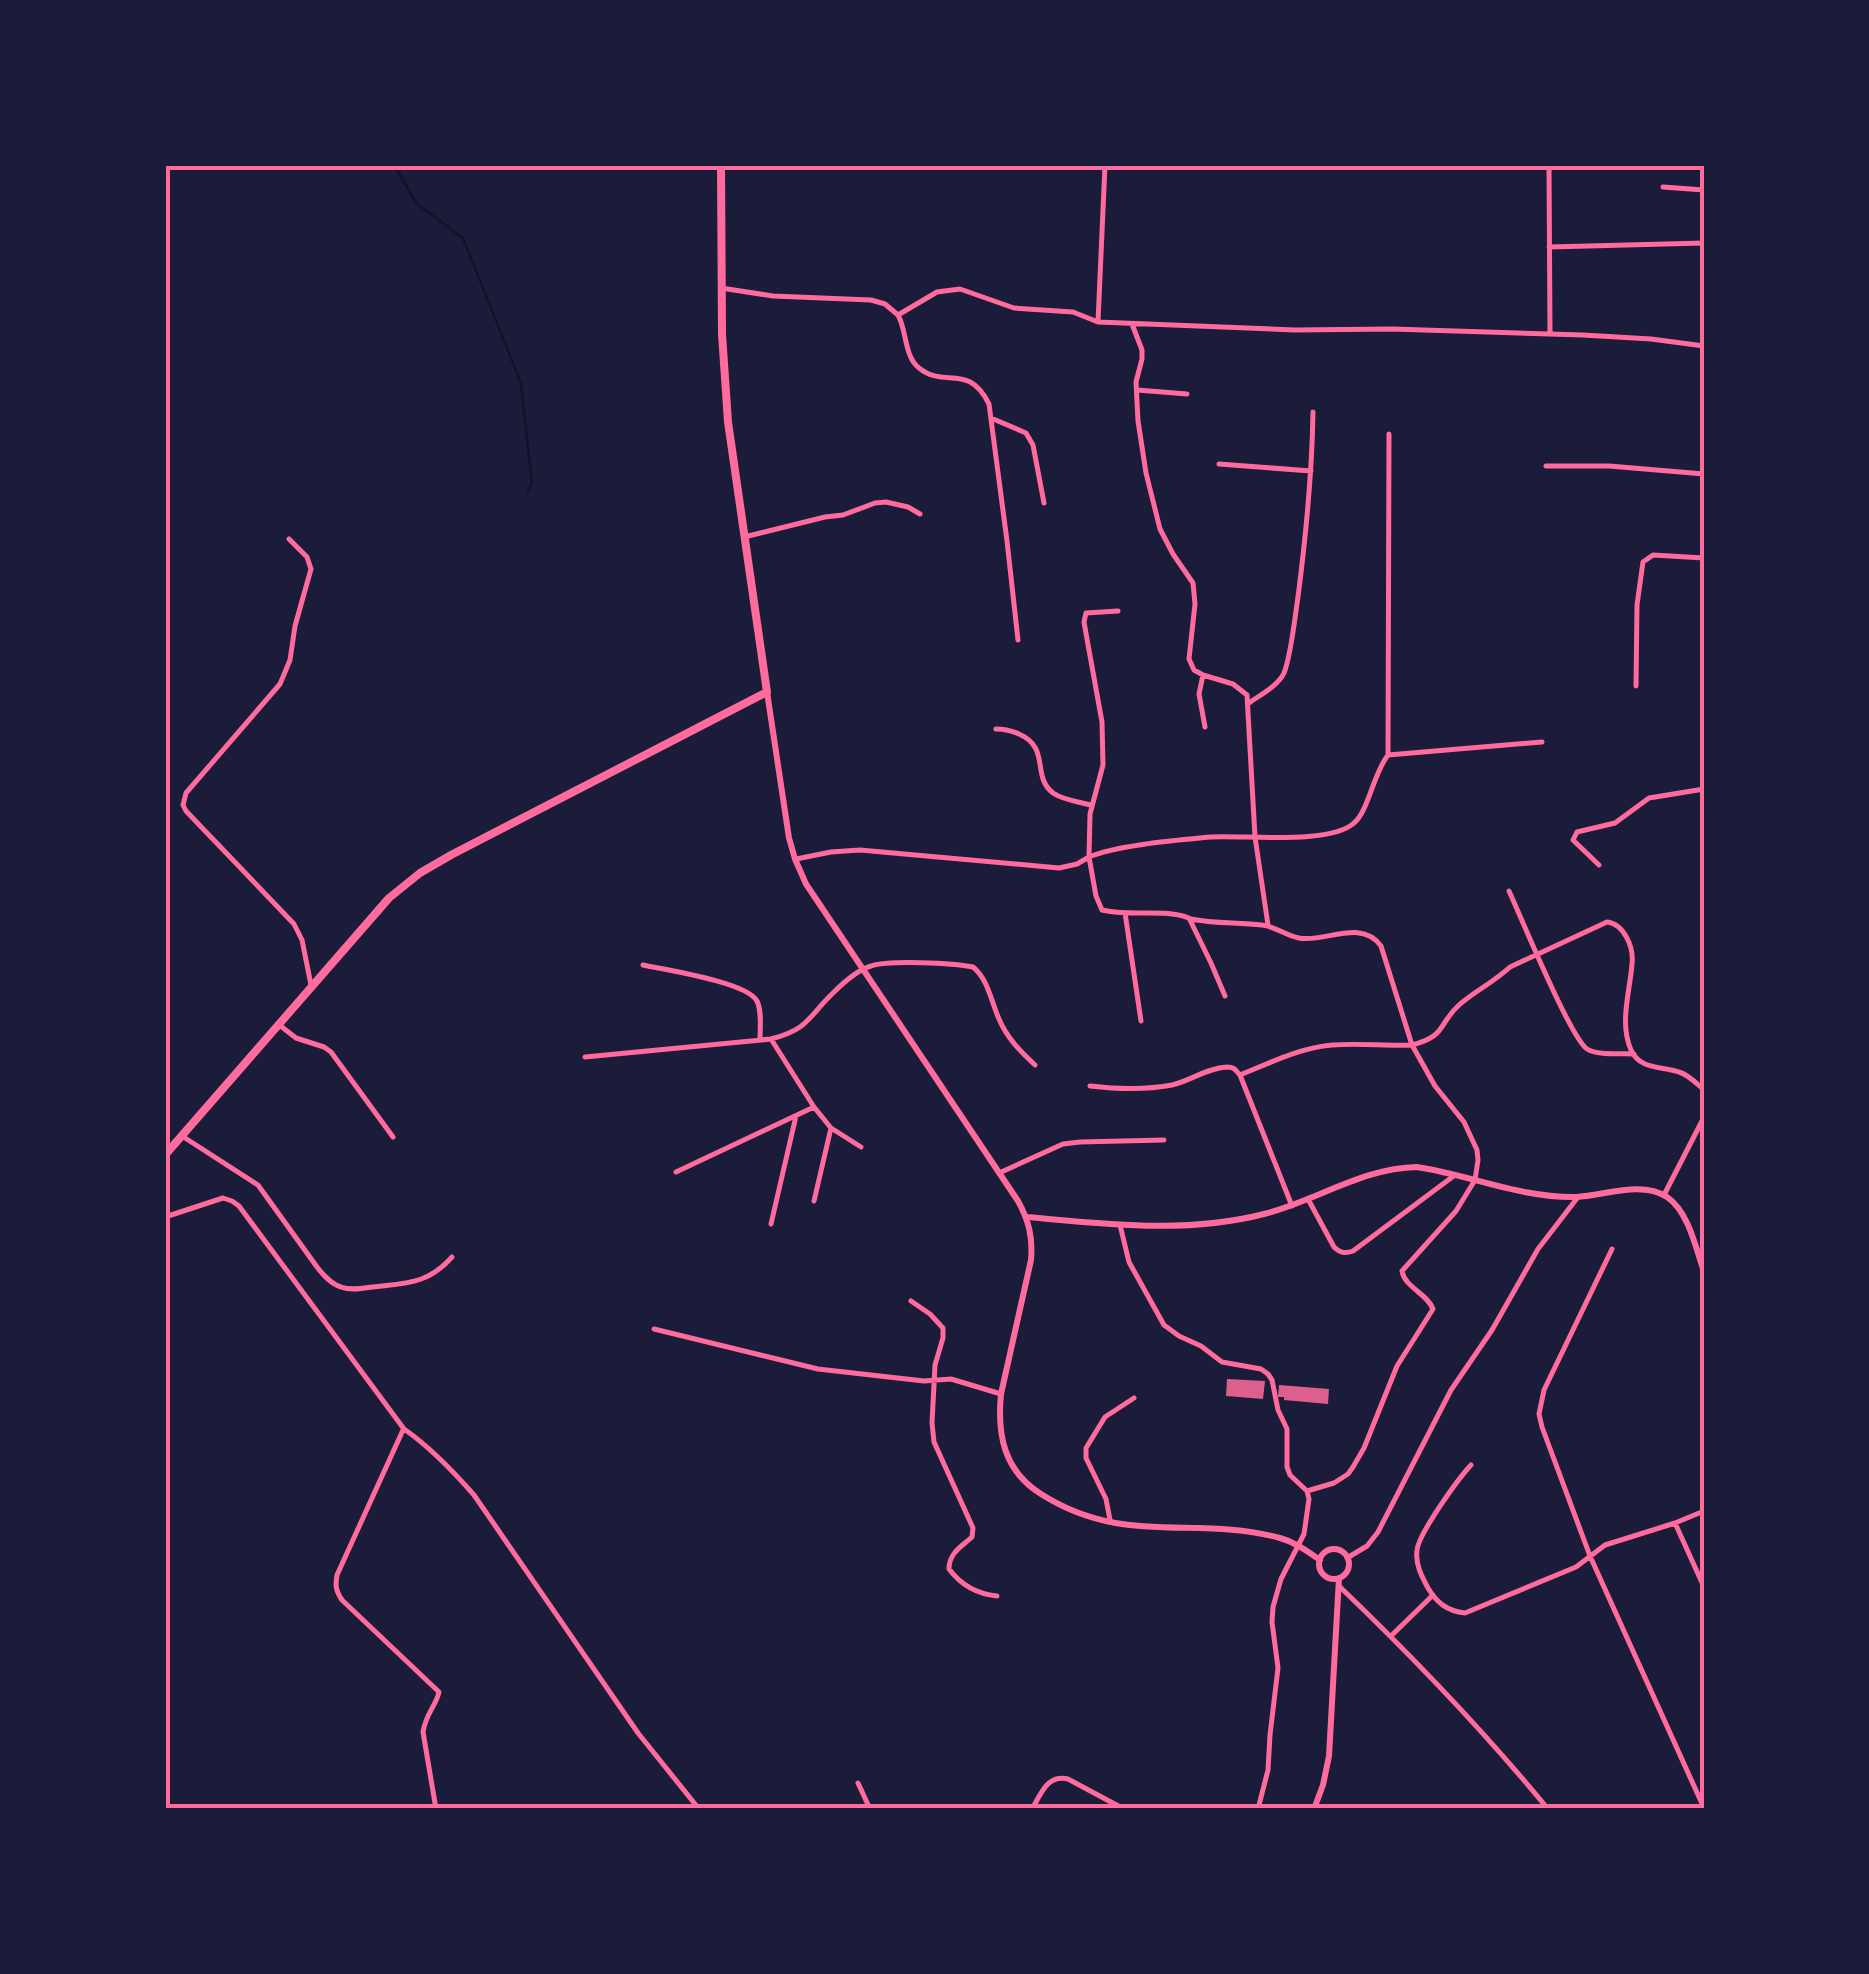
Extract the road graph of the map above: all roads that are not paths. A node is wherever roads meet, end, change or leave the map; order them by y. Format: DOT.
graph roads {
  1 [pos="720,165"];
  2 [pos="1105,165"];
  3 [pos="1549,165"];
  4 [pos="1663,187"];
  5 [pos="1704,190"];
  6 [pos="1704,243"];
  7 [pos="1549,247"];
  8 [pos="721,288"];
  9 [pos="898,315"];
  10 [pos="1098,322"];
  11 [pos="1132,324"];
  12 [pos="1550,334"];
  13 [pos="1704,346"];
  14 [pos="1137,390"];
  15 [pos="1187,394"];
  16 [pos="1313,412"];
  17 [pos="992,418"];
  18 [pos="1390,434"];
  19 [pos="1219,464"];
  20 [pos="1546,466"];
  21 [pos="1312,472"];
  22 [pos="1704,474"];
  23 [pos="1044,503"];
  24 [pos="920,514"];
  25 [pos="744,537"];
  26 [pos="289,540"];
  27 [pos="1704,558"];
  28 [pos="1118,611"];
  29 [pos="1018,640"];
  30 [pos="1202,675"];
  31 [pos="1636,686"];
  32 [pos="767,692"];
  33 [pos="1248,703"];
  34 [pos="1205,727"];
  35 [pos="996,730"];
  36 [pos="1542,742"];
  37 [pos="1388,755"];
  38 [pos="1704,789"];
  39 [pos="1092,805"];
  40 [pos="1256,837"];
  41 [pos="1090,857"];
  42 [pos="794,859"];
  43 [pos="1600,865"];
  44 [pos="1509,891"];
  45 [pos="1126,913"];
  46 [pos="1188,918"];
  47 [pos="1268,926"];
  48 [pos="1537,953"];
  49 [pos="644,965"];
  50 [pos="862,970"];
  51 [pos="311,985"];
  52 [pos="1224,996"];
  53 [pos="1141,1021"];
  54 [pos="278,1024"];
  55 [pos="772,1039"];
  56 [pos="760,1040"];
  57 [pos="1412,1045"];
  58 [pos="1634,1054"];
  59 [pos="585,1058"];
  60 [pos="1035,1065"];
  61 [pos="1240,1075"];
  62 [pos="1090,1086"];
  63 [pos="1704,1090"];
  64 [pos="814,1107"];
  65 [pos="796,1116"];
  66 [pos="1704,1117"];
  67 [pos="831,1128"];
  68 [pos="182,1136"];
  69 [pos="393,1136"];
  70 [pos="1164,1140"];
  71 [pos="862,1147"];
  72 [pos="165,1155"];
  73 [pos="676,1172"];
  74 [pos="1000,1173"];
  75 [pos="1455,1175"];
  76 [pos="1475,1180"];
  77 [pos="1664,1195"];
  78 [pos="1578,1197"];
  79 [pos="1308,1199"];
  80 [pos="814,1201"];
  81 [pos="1292,1206"];
  82 [pos="165,1217"];
  83 [pos="1027,1218"];
  84 [pos="770,1224"];
  85 [pos="1120,1225"];
  86 [pos="1612,1249"];
  87 [pos="452,1256"];
  88 [pos="1704,1272"];
  89 [pos="912,1301"];
  90 [pos="654,1329"];
  91 [pos="934,1380"];
  92 [pos="1001,1394"];
  93 [pos="1134,1398"];
  94 [pos="404,1429"];
  95 [pos="1472,1464"];
  96 [pos="1307,1491"];
  97 [pos="1704,1511"];
  98 [pos="1676,1523"];
  99 [pos="1110,1524"];
  100 [pos="1298,1545"];
  101 [pos="1590,1556"];
  102 [pos="1347,1558"];
  103 [pos="1320,1560"];
  104 [pos="1339,1582"];
  105 [pos="1704,1587"];
  106 [pos="997,1596"];
  107 [pos="1433,1596"];
  108 [pos="1391,1636"];
  109 [pos="858,1783"];
  110 [pos="1704,1808"];
  111 [pos="436,1809"];
  112 [pos="699,1809"];
  113 [pos="870,1809"];
  114 [pos="1032,1809"];
  115 [pos="1124,1809"];
  116 [pos="1258,1809"];
  117 [pos="1314,1809"];
  118 [pos="1548,1809"];
  1 -- 8 [label="main road"];
  2 -- 10 [label="street"];
  3 -- 7 [label="street"];
  4 -- 5 [label="street"];
  6 -- 7 [label="street"];
  7 -- 12 [label="street"];
  8 -- 9 [label="street"];
  8 -- 25 [label="main road"];
  9 -- 10 [label="street"];
  9 -- 17 [label="street"];
  10 -- 11 [label="street"];
  11 -- 12 [label="street"];
  11 -- 14 [label="street"];
  12 -- 13 [label="street"];
  14 -- 15 [label="street"];
  14 -- 30 [label="street"];
  16 -- 21 [label="street"];
  17 -- 23 [label="street"];
  17 -- 29 [label="street"];
  18 -- 37 [label="street"];
  19 -- 21 [label="street"];
  20 -- 22 [label="street"];
  21 -- 33 [label="street"];
  24 -- 25 [label="street"];
  25 -- 32 [label="main road"];
  26 -- 51 [label="street"];
  27 -- 31 [label="street"];
  28 -- 39 [label="street"];
  30 -- 33 [label="street"];
  30 -- 34 [label="street"];
  32 -- 42 [label="main road"];
  32 -- 51 [label="main road"];
  33 -- 40 [label="street"];
  35 -- 39 [label="street"];
  36 -- 37 [label="street"];
  37 -- 40 [label="street"];
  38 -- 43 [label="street"];
  39 -- 41 [label="street"];
  40 -- 41 [label="street"];
  40 -- 47 [label="street"];
  41 -- 42 [label="street"];
  41 -- 45 [label="street"];
  42 -- 50 [label="main road"];
  44 -- 48 [label="street"];
  45 -- 46 [label="street"];
  45 -- 53 [label="street"];
  46 -- 47 [label="street"];
  46 -- 52 [label="street"];
  47 -- 57 [label="street"];
  48 -- 57 [label="street"];
  48 -- 58 [label="street"];
  48 -- 58 [label="street"];
  49 -- 56 [label="street"];
  50 -- 55 [label="street"];
  50 -- 60 [label="street"];
  50 -- 74 [label="main road"];
  51 -- 54 [label="main road"];
  54 -- 68 [label="main road"];
  54 -- 69 [label="street"];
  55 -- 56 [label="street"];
  55 -- 64 [label="street"];
  56 -- 59 [label="street"];
  57 -- 61 [label="street"];
  57 -- 76 [label="street"];
  58 -- 63 [label="street"];
  61 -- 62 [label="street"];
  61 -- 81 [label="street"];
  64 -- 65 [label="street"];
  64 -- 67 [label="street"];
  65 -- 73 [label="street"];
  65 -- 84 [label="street"];
  66 -- 77 [label="street"];
  67 -- 71 [label="street"];
  67 -- 80 [label="street"];
  68 -- 72 [label="main road"];
  68 -- 87 [label="street"];
  70 -- 74 [label="street"];
  74 -- 83 [label="main road"];
  75 -- 76 [label="main road"];
  75 -- 79 [label="main road"];
  75 -- 79 [label="street"];
  76 -- 78 [label="main road"];
  76 -- 96 [label="street"];
  77 -- 78 [label="main road"];
  77 -- 88 [label="main road"];
  78 -- 102 [label="street"];
  79 -- 81 [label="main road"];
  81 -- 85 [label="main road"];
  82 -- 94 [label="street"];
  83 -- 85 [label="main road"];
  83 -- 92 [label="main road"];
  85 -- 96 [label="street"];
  86 -- 101 [label="street"];
  89 -- 91 [label="street"];
  90 -- 91 [label="street"];
  91 -- 92 [label="street"];
  91 -- 106 [label="street"];
  92 -- 99 [label="main road"];
  93 -- 99 [label="street"];
  94 -- 111 [label="street"];
  94 -- 112 [label="street"];
  95 -- 107 [label="street"];
  96 -- 100 [label="street"];
  97 -- 98 [label="street"];
  98 -- 101 [label="street"];
  98 -- 105 [label="street"];
  99 -- 100 [label="main road"];
  100 -- 103 [label="main road"];
  100 -- 116 [label="street"];
  101 -- 107 [label="street"];
  101 -- 110 [label="street"];
  102 -- 103 [label="main road"];
  102 -- 104 [label="main road"];
  103 -- 104 [label="main road"];
  104 -- 108 [label="street"];
  104 -- 117 [label="main road"];
  107 -- 108 [label="street"];
  108 -- 118 [label="street"];
  109 -- 113 [label="street"];
  114 -- 115 [label="street"];
}
